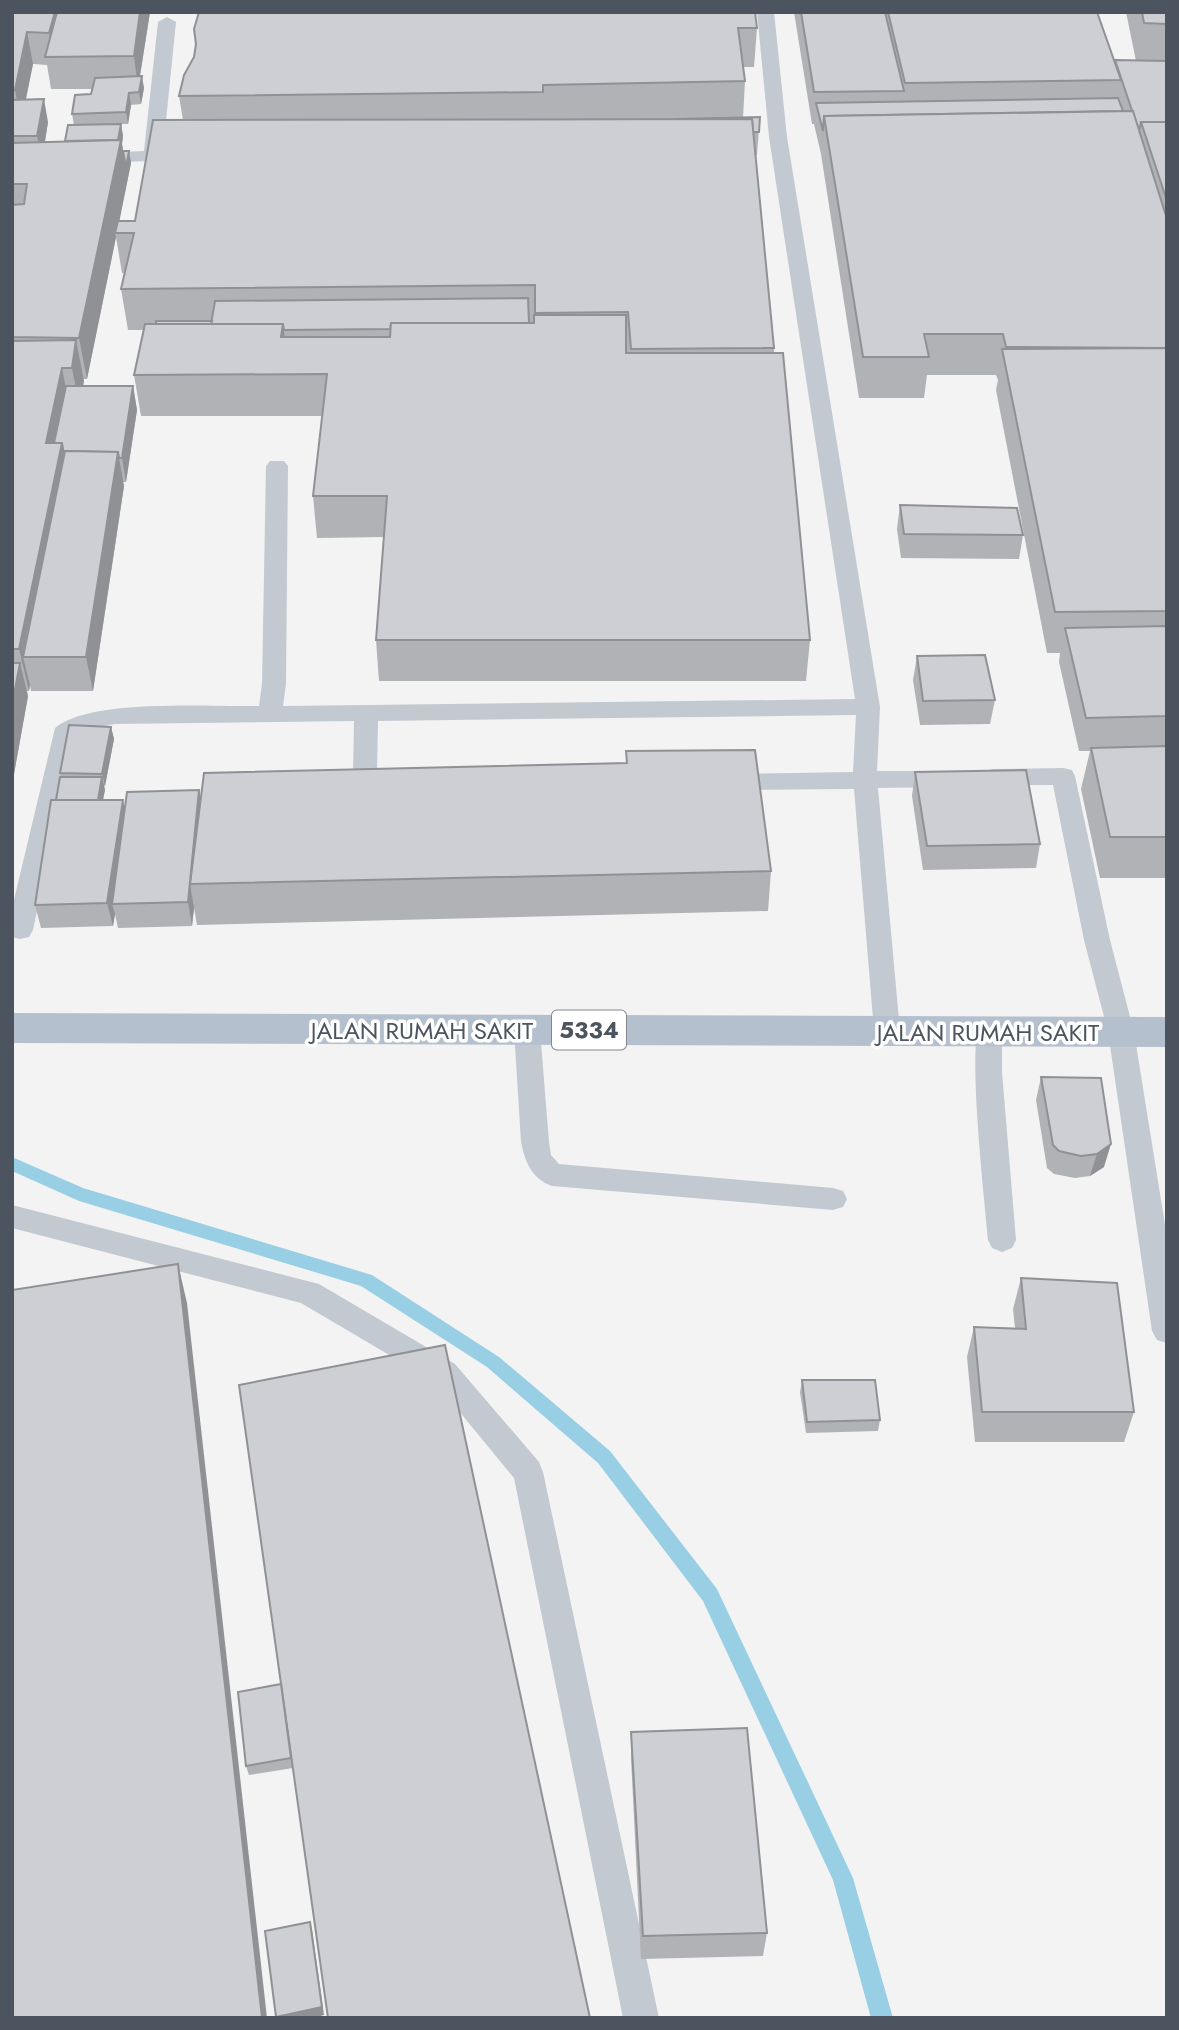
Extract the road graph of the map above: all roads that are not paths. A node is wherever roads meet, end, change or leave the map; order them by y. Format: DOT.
graph roads {
  1 [pos="765,12"];
  2 [pos="167,22"];
  3 [pos="195,154"];
  4 [pos="153,156"];
  5 [pos="77,160"];
  6 [pos="277,466"];
  7 [pos="868,707"];
  8 [pos="366,714"];
  9 [pos="270,715"];
  10 [pos="865,781"];
  11 [pos="699,782"];
  12 [pos="407,784"];
  13 [pos="20,930"];
  14 [pos="12,1028"];
  15 [pos="527,1030"];
  16 [pos="887,1031"];
  17 [pos="989,1031"];
  18 [pos="1121,1032"];
  19 [pos="1167,1032"];
  20 [pos="833,1199"];
  21 [pos="12,1216"];
  22 [pos="1002,1240"];
  23 [pos="1167,1331"];
  24 [pos="641,2018"];
  1 -- 7 [label="lane"];
  2 -- 4 [label="lane"];
  3 -- 4 [label="lane"];
  4 -- 5 [label="lane"];
  6 -- 9 [label="lane"];
  7 -- 8 [label="lane"];
  7 -- 10 [label="lane"];
  8 -- 9 [label="lane"];
  8 -- 12 [label="lane"];
  9 -- 13 [label="lane"];
  10 -- 11 [label="lane"];
  10 -- 16 [label="lane"];
  10 -- 18 [label="lane"];
  14 -- 15 [label="main road, JALAN RUMAH SAKIT / 5334"];
  15 -- 16 [label="main road, JALAN RUMAH SAKIT / 5334"];
  15 -- 20 [label="lane"];
  16 -- 17 [label="main road, JALAN RUMAH SAKIT / 5334"];
  17 -- 18 [label="main road, JALAN RUMAH SAKIT / 5334"];
  17 -- 22 [label="lane"];
  18 -- 19 [label="main road, JALAN RUMAH SAKIT / 5334"];
  18 -- 23 [label="lane"];
  21 -- 24 [label="lane"];
}
